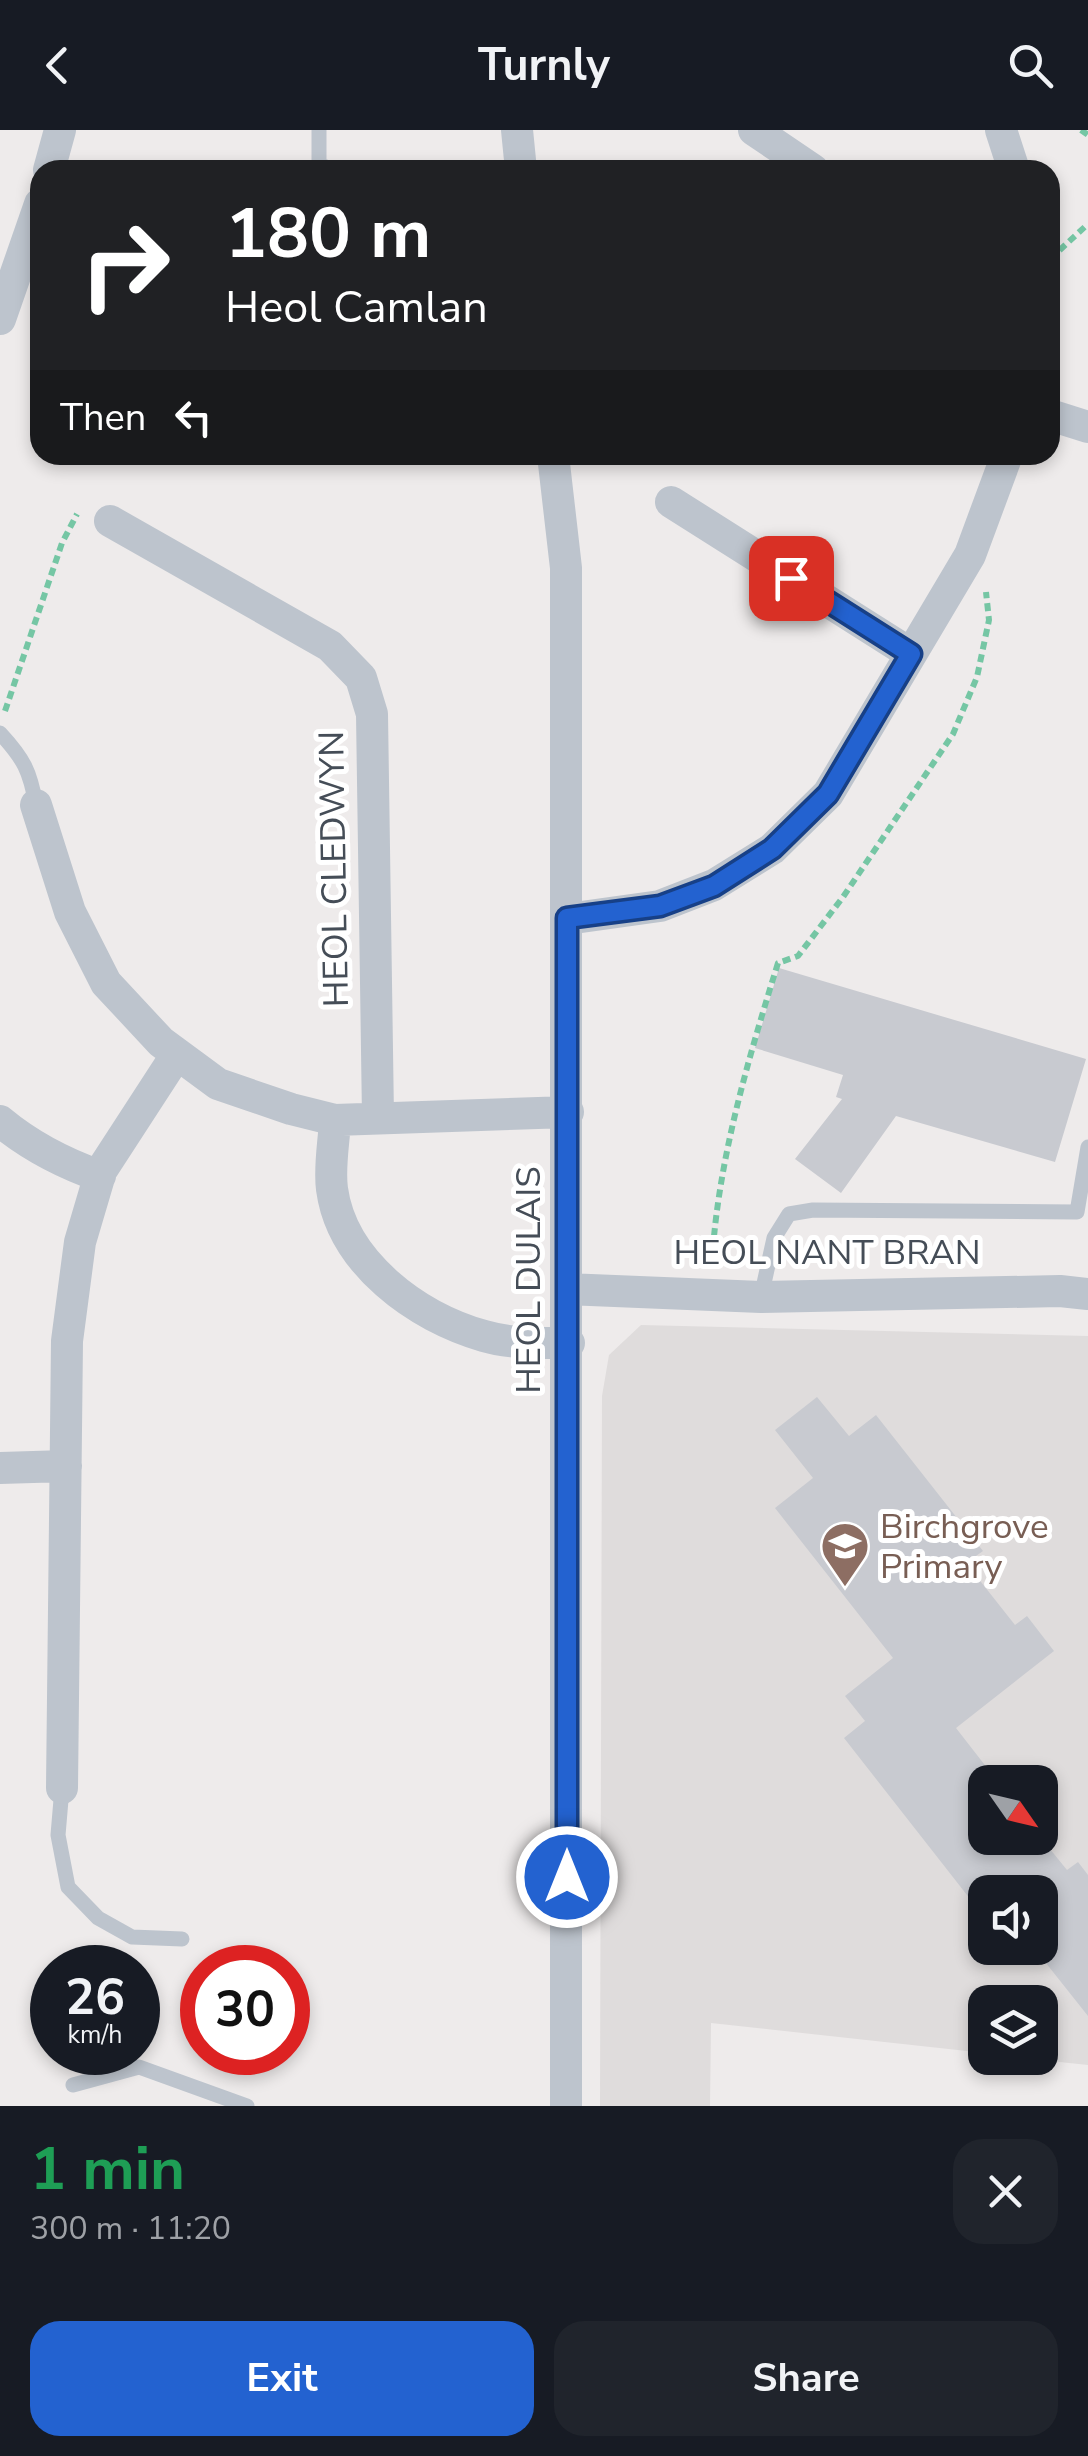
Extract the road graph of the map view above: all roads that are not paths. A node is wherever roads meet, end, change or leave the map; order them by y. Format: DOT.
graph roads {
  1 [pos="60,130"];
  2 [pos="319,130"];
  3 [pos="517,130"];
  4 [pos="754,130"];
  5 [pos="1000,130"];
  6 [pos="52,160"];
  7 [pos="319,160"];
  8 [pos="520,160"];
  9 [pos="798,160"];
  10 [pos="1010,160"];
  11 [pos="30,233"];
  12 [pos="0,319"];
  13 [pos="1060,418"];
  14 [pos="1088,427"];
  15 [pos="555,465"];
  16 [pos="1003,465"];
  17 [pos="671,502"];
  18 [pos="110,521"];
  19 [pos="911,654"];
  20 [pos="0,730"];
  21 [pos="36,806"];
  22 [pos="567,918"];
  23 [pos="176,1054"];
  24 [pos="568,1112"];
  25 [pos="378,1117"];
  26 [pos="0,1120"];
  27 [pos="336,1120"];
  28 [pos="1088,1147"];
  29 [pos="100,1176"];
  30 [pos="566,1289"];
  31 [pos="1088,1294"];
  32 [pos="761,1296"];
  33 [pos="569,1343"];
  34 [pos="66,1466"];
  35 [pos="0,1468"];
  36 [pos="62,1788"];
  37 [pos="182,1939"];
  38 [pos="73,2085"];
  39 [pos="248,2106"];
  40 [pos="566,2106"];
  1 -- 6 [label="street"];
  2 -- 7 [label="lane"];
  3 -- 8 [label="street"];
  4 -- 9 [label="street"];
  5 -- 10 [label="street"];
  11 -- 12 [label="street"];
  13 -- 14 [label="street"];
  15 -- 22 [label="street, HEOL DULAIS"];
  16 -- 19 [label="street"];
  17 -- 19 [label="street"];
  18 -- 25 [label="street, HEOL CLEDWYN"];
  19 -- 22 [label="street"];
  20 -- 21 [label="lane"];
  21 -- 23 [label="street"];
  22 -- 24 [label="street, HEOL DULAIS"];
  23 -- 27 [label="street"];
  23 -- 29 [label="street"];
  24 -- 25 [label="street"];
  24 -- 30 [label="street, HEOL DULAIS"];
  25 -- 27 [label="street"];
  26 -- 29 [label="street"];
  27 -- 33 [label="street"];
  28 -- 32 [label="lane"];
  29 -- 34 [label="street"];
  30 -- 32 [label="street, HEOL NANT BRAN"];
  30 -- 33 [label="street, HEOL DULAIS"];
  31 -- 32 [label="street, HEOL NANT BRAN"];
  33 -- 40 [label="street, HEOL DULAIS"];
  34 -- 35 [label="street"];
  34 -- 36 [label="street"];
  36 -- 37 [label="lane"];
  38 -- 39 [label="lane"];
}
